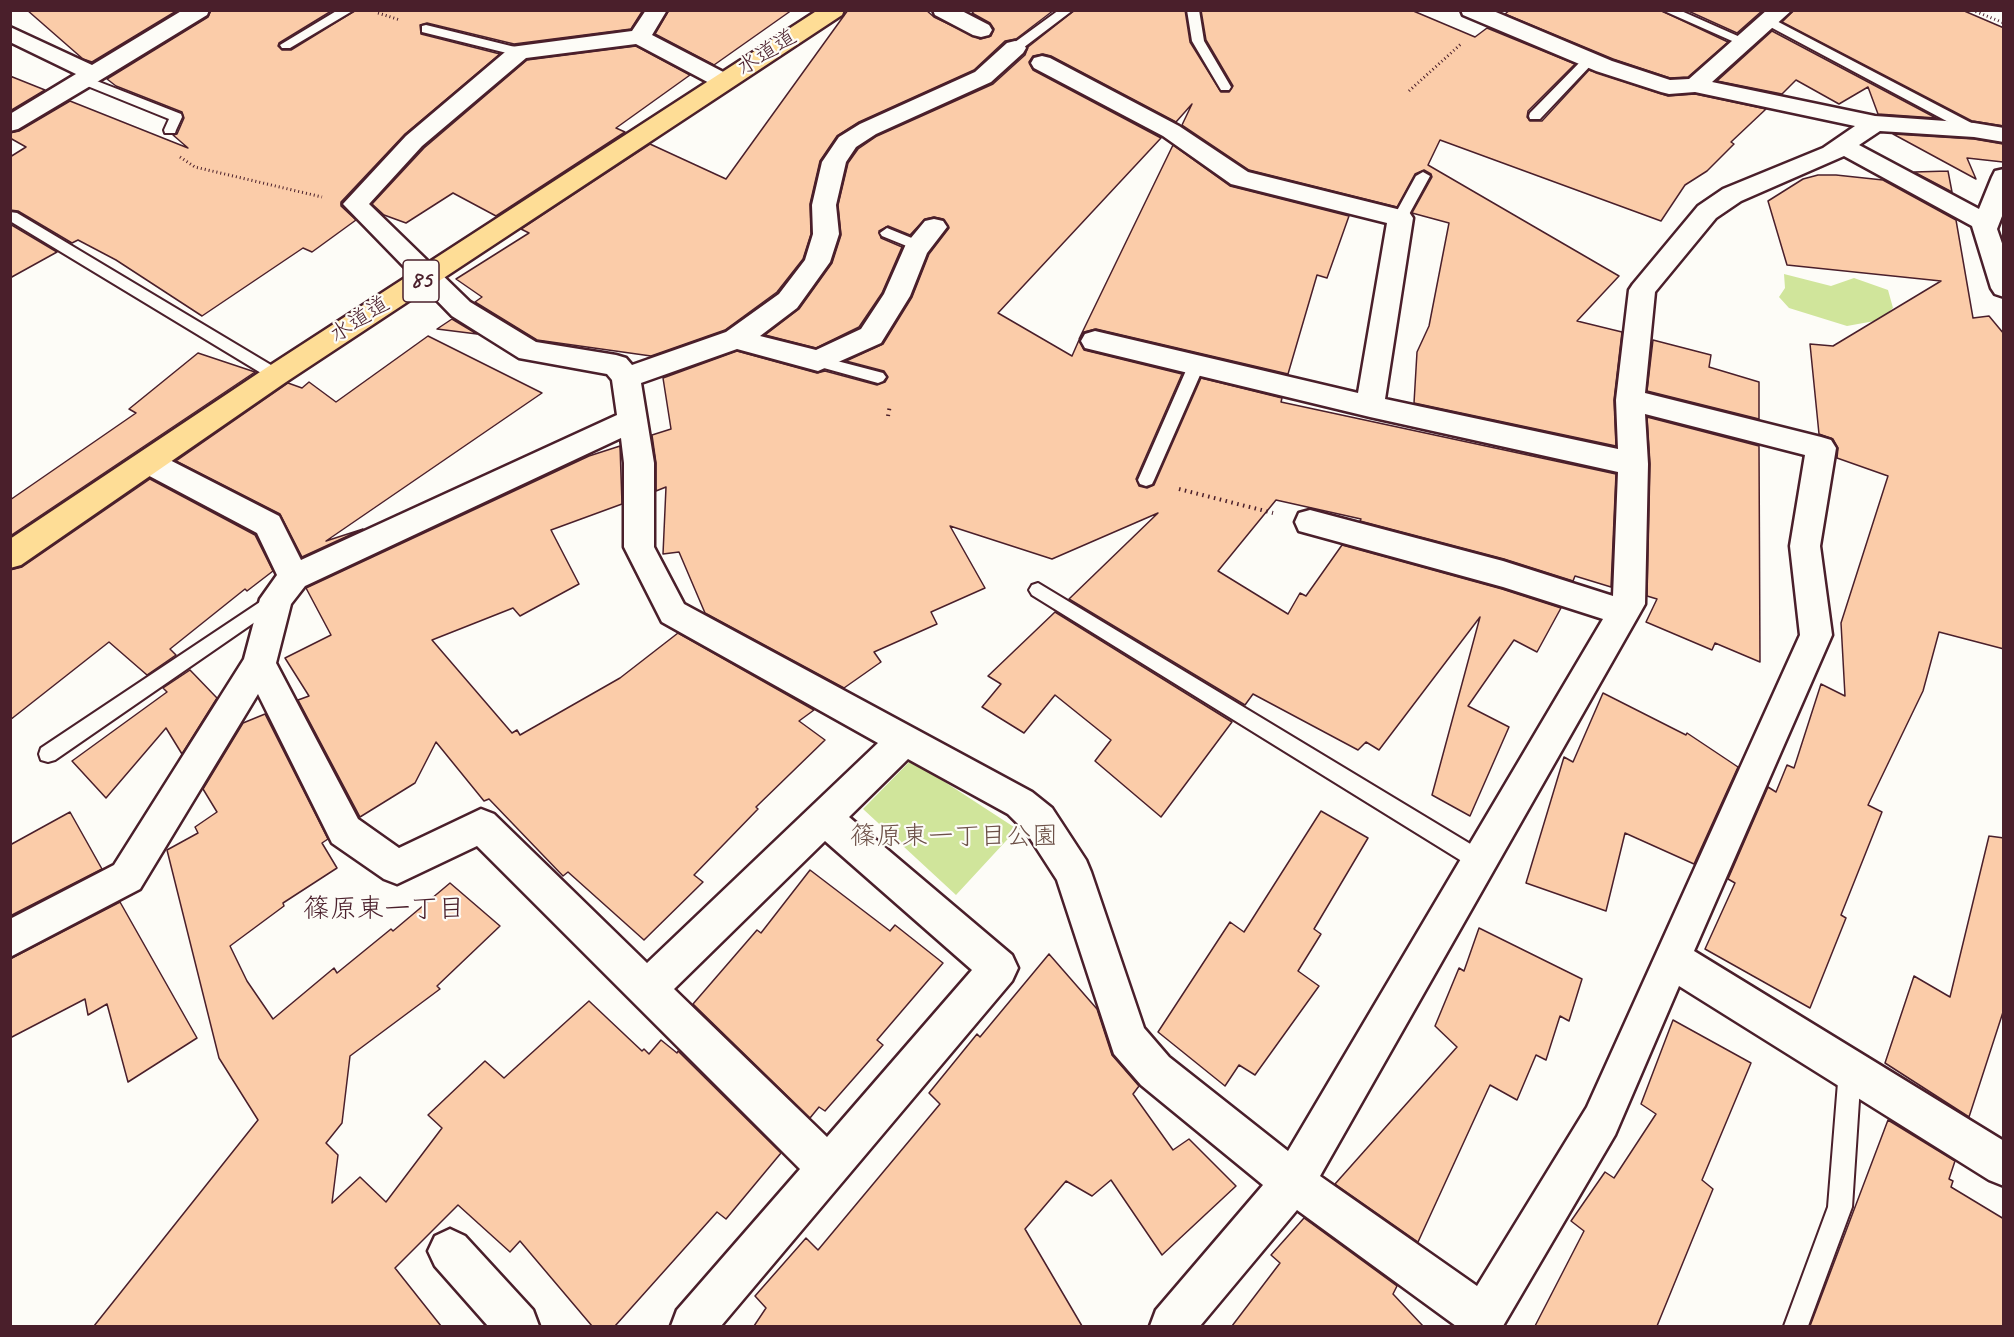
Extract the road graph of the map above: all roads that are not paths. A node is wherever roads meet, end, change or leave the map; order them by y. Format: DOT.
graph roads {
  1 [pos="199,10"];
  2 [pos="348,10"];
  3 [pos="657,10"];
  4 [pos="834,10"];
  5 [pos="943,10"];
  6 [pos="1067,10"];
  7 [pos="1193,10"];
  8 [pos="1668,10"];
  9 [pos="1487,14"];
  10 [pos="1774,15"];
  11 [pos="426,29"];
  12 [pos="981,30"];
  13 [pos="13,37"];
  14 [pos="639,37"];
  15 [pos="1743,41"];
  16 [pos="286,45"];
  17 [pos="1015,48"];
  18 [pos="519,52"];
  19 [pos="1589,60"];
  20 [pos="1042,63"];
  21 [pos="89,77"];
  22 [pos="723,81"];
  23 [pos="1695,85"];
  24 [pos="1225,87"];
  25 [pos="1535,117"];
  26 [pos="1875,123"];
  27 [pos="10,124"];
  28 [pos="170,130"];
  29 [pos="1974,130"];
  30 [pos="2004,135"];
  31 [pos="1843,146"];
  32 [pos="1423,176"];
  33 [pos="2004,177"];
  34 [pos="12,216"];
  35 [pos="1400,218"];
  36 [pos="1986,223"];
  37 [pos="887,232"];
  38 [pos="926,237"];
  39 [pos="427,277"];
  40 [pos="2004,288"];
  41 [pos="736,339"];
  42 [pos="1095,341"];
  43 [pos="818,361"];
  44 [pos="1196,366"];
  45 [pos="276,375"];
  46 [pos="878,377"];
  47 [pos="626,378"];
  48 [pos="1630,400"];
  49 [pos="1370,405"];
  50 [pos="632,420"];
  51 [pos="150,463"];
  52 [pos="1633,464"];
  53 [pos="1146,480"];
  54 [pos="1310,522"];
  55 [pos="10,556"];
  56 [pos="285,588"];
  57 [pos="1038,590"];
  58 [pos="1624,613"];
  59 [pos="259,663"];
  60 [pos="904,740"];
  61 [pos="48,754"];
  62 [pos="824,818"];
  63 [pos="1480,861"];
  64 [pos="10,939"];
  65 [pos="1671,959"];
  66 [pos="647,989"];
  67 [pos="1851,1070"];
  68 [pos="2004,1165"];
  69 [pos="829,1168"];
  70 [pos="1293,1182"];
  71 [pos="450,1251"];
  72 [pos="1481,1322"];
  73 [pos="517,1326"];
  74 [pos="693,1326"];
  75 [pos="1172,1326"];
  76 [pos="1796,1326"];
  1 -- 21 [label="street"];
  2 -- 16 [label="lane"];
  3 -- 14 [label="street"];
  4 -- 22 [label="main road, 水道道 / 85"];
  5 -- 12 [label="street"];
  6 -- 17 [label="lane"];
  7 -- 24 [label="lane"];
  8 -- 15 [label="lane"];
  9 -- 19 [label="street"];
  10 -- 15 [label="street"];
  10 -- 29 [label="lane"];
  11 -- 18 [label="lane"];
  13 -- 21 [label="street"];
  14 -- 18 [label="street"];
  14 -- 22 [label="street"];
  15 -- 23 [label="street"];
  17 -- 41 [label="street"];
  18 -- 39 [label="street"];
  19 -- 23 [label="street"];
  19 -- 25 [label="lane"];
  20 -- 35 [label="street"];
  21 -- 27 [label="street"];
  21 -- 28 [label="lane"];
  22 -- 39 [label="main road, 水道道 / 85"];
  23 -- 26 [label="street"];
  26 -- 29 [label="street"];
  26 -- 31 [label="street"];
  29 -- 30 [label="street"];
  31 -- 36 [label="street"];
  31 -- 48 [label="street"];
  32 -- 35 [label="lane"];
  33 -- 36 [label="street"];
  34 -- 45 [label="lane"];
  35 -- 49 [label="street"];
  36 -- 40 [label="street"];
  37 -- 38 [label="lane"];
  38 -- 43 [label="street"];
  39 -- 45 [label="main road, 水道道 / 85"];
  39 -- 47 [label="street"];
  41 -- 43 [label="street"];
  41 -- 47 [label="street"];
  42 -- 44 [label="street"];
  43 -- 46 [label="lane"];
  44 -- 49 [label="street"];
  44 -- 53 [label="lane"];
  45 -- 51 [label="main road, 水道道 / 85"];
  47 -- 50 [label="street"];
  48 -- 52 [label="street"];
  48 -- 65 [label="street"];
  49 -- 52 [label="street"];
  50 -- 56 [label="street"];
  50 -- 60 [label="street"];
  51 -- 55 [label="main road, 水道道 / 85"];
  51 -- 56 [label="street"];
  52 -- 58 [label="street"];
  54 -- 58 [label="street"];
  56 -- 59 [label="street"];
  56 -- 61 [label="lane"];
  57 -- 63 [label="lane"];
  58 -- 63 [label="street"];
  59 -- 64 [label="street"];
  59 -- 66 [label="street"];
  60 -- 62 [label="street"];
  60 -- 70 [label="street"];
  62 -- 66 [label="street"];
  62 -- 69 [label="street"];
  63 -- 70 [label="street"];
  65 -- 67 [label="street"];
  65 -- 72 [label="street"];
  66 -- 69 [label="street"];
  67 -- 68 [label="street"];
  67 -- 76 [label="lane"];
  69 -- 74 [label="street"];
  70 -- 72 [label="street"];
  70 -- 75 [label="street"];
  71 -- 73 [label="street"];
}
